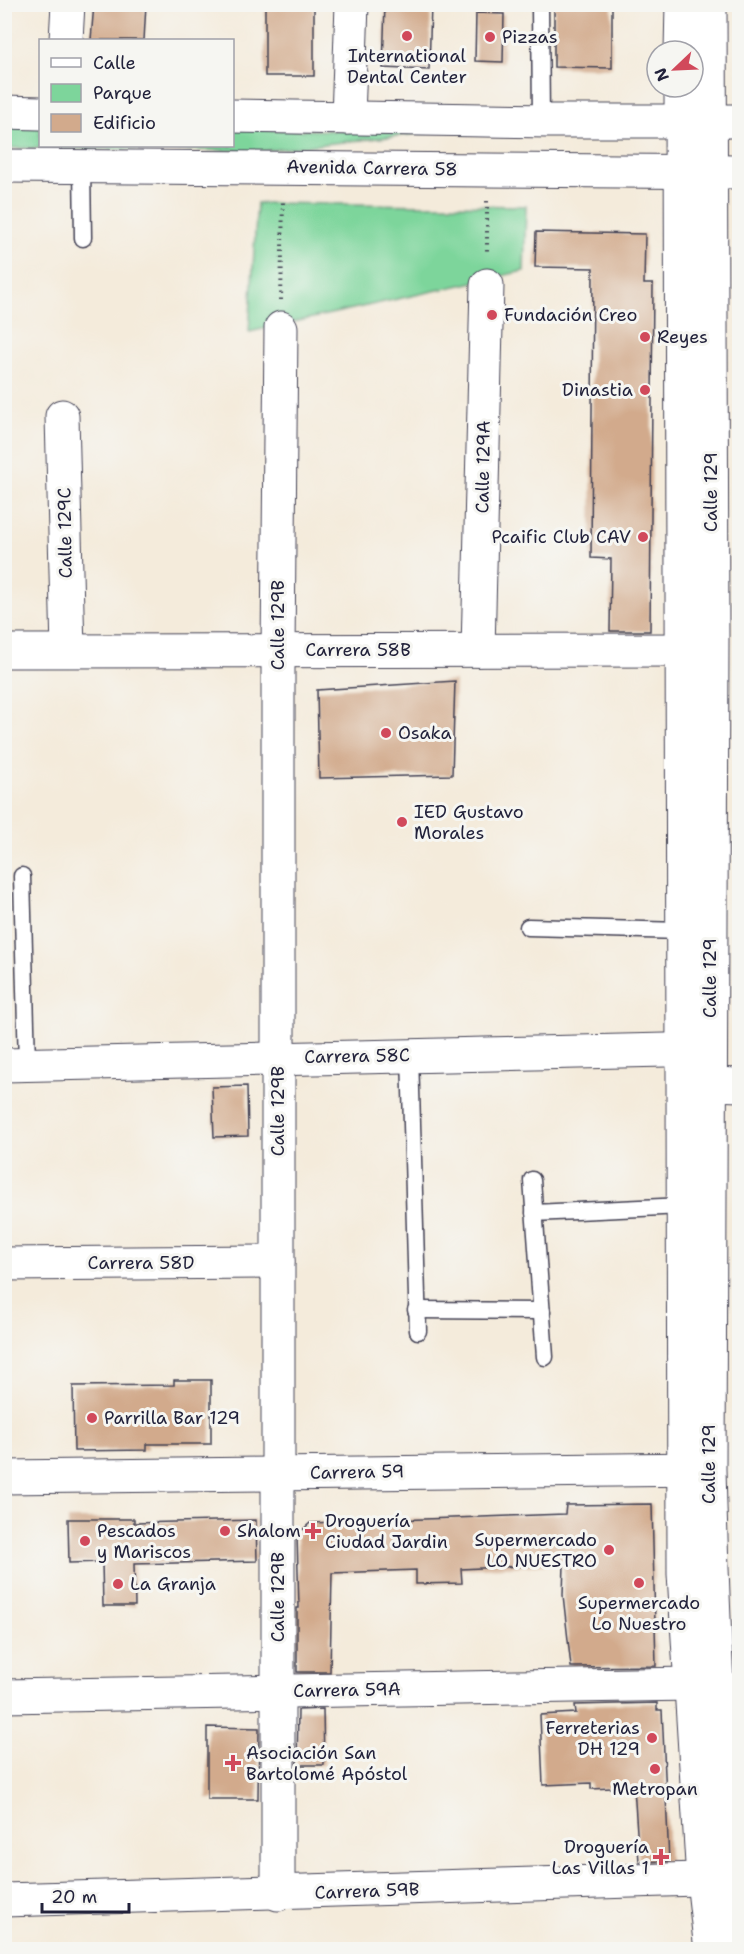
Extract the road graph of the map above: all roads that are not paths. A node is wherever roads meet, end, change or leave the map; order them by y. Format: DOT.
graph roads {
  1 [pos="68,4"];
  2 [pos="352,4"];
  3 [pos="540,4"];
  4 [pos="682,4"];
  5 [pos="710,4"];
  6 [pos="66,39"];
  7 [pos="681,39"];
  8 [pos="691,99"];
  9 [pos="4,112"];
  10 [pos="39,112"];
  11 [pos="234,116"];
  12 [pos="348,118"];
  13 [pos="541,121"];
  14 [pos="710,121"];
  15 [pos="4,166"];
  16 [pos="81,166"];
  17 [pos="710,171"];
  18 [pos="83,238"];
  19 [pos="487,285"];
  20 [pos="281,328"];
  21 [pos="62,416"];
  22 [pos="68,650"];
  23 [pos="278,650"];
  24 [pos="478,650"];
  25 [pos="697,650"];
  26 [pos="4,651"];
  27 [pos="22,876"];
  28 [pos="528,927"];
  29 [pos="682,931"];
  30 [pos="696,1050"];
  31 [pos="410,1055"];
  32 [pos="278,1057"];
  33 [pos="16,1064"];
  34 [pos="725,1084"];
  35 [pos="532,1180"];
  36 [pos="683,1206"];
  37 [pos="534,1214"];
  38 [pos="278,1263"];
  39 [pos="4,1264"];
  40 [pos="416,1310"];
  41 [pos="542,1311"];
  42 [pos="418,1331"];
  43 [pos="545,1356"];
  44 [pos="695,1469"];
  45 [pos="278,1473"];
  46 [pos="4,1477"];
  47 [pos="716,1687"];
  48 [pos="278,1692"];
  49 [pos="4,1696"];
  50 [pos="717,1879"];
  51 [pos="278,1894"];
  52 [pos="4,1900"];
  53 [pos="711,1950"];
  54 [pos="738,1950"];
  1 -- 6 [label="street"];
  2 -- 12 [label="street"];
  3 -- 13 [label="lane"];
  4 -- 7 [label="street"];
  5 -- 14 [label="street, Calle 129"];
  8 -- 14 [label="street, Calle 129"];
  9 -- 10 [label="street"];
  11 -- 12 [label="street"];
  12 -- 13 [label="street"];
  13 -- 14 [label="street"];
  14 -- 17 [label="street, Calle 129"];
  15 -- 16 [label="street, Avenida Carrera 58"];
  16 -- 17 [label="street, Avenida Carrera 58"];
  16 -- 18 [label="lane"];
  17 -- 25 [label="street, Calle 129"];
  19 -- 24 [label="street, Calle 129A"];
  20 -- 23 [label="street, Calle 129B"];
  21 -- 22 [label="street, Calle 129C"];
  22 -- 23 [label="street, Carrera 58B"];
  22 -- 26 [label="street, Carrera 58B"];
  23 -- 24 [label="street, Carrera 58B"];
  23 -- 32 [label="street, Calle 129B"];
  24 -- 25 [label="street, Carrera 58B"];
  25 -- 29 [label="street, Calle 129"];
  25 -- 30 [label="street, Calle 129"];
  27 -- 33 [label="lane"];
  28 -- 29 [label="lane"];
  29 -- 30 [label="street, Calle 129"];
  30 -- 31 [label="street, Carrera 58C"];
  30 -- 34 [label="street, Calle 129"];
  30 -- 36 [label="street, Calle 129"];
  31 -- 32 [label="street, Carrera 58C"];
  31 -- 40 [label="lane"];
  32 -- 33 [label="street, Carrera 58C"];
  32 -- 38 [label="street, Calle 129B"];
  34 -- 44 [label="street, Calle 129"];
  35 -- 37 [label="lane"];
  36 -- 37 [label="lane"];
  36 -- 44 [label="street, Calle 129"];
  37 -- 41 [label="lane"];
  38 -- 39 [label="street, Carrera 58D"];
  38 -- 45 [label="street, Calle 129B"];
  40 -- 41 [label="lane"];
  40 -- 42 [label="lane"];
  41 -- 43 [label="lane"];
  44 -- 45 [label="street, Carrera 59"];
  44 -- 47 [label="street, Calle 129"];
  45 -- 46 [label="street, Carrera 59"];
  45 -- 48 [label="street, Calle 129B"];
  47 -- 48 [label="street, Carrera 59A"];
  47 -- 50 [label="street, Calle 129"];
  48 -- 49 [label="street, Carrera 59A"];
  48 -- 51 [label="street, Calle 129B"];
  50 -- 51 [label="street, Carrera 59B"];
  50 -- 53 [label="street, Calle 129"];
  50 -- 54 [label="street, Calle 129"];
  51 -- 52 [label="street, Carrera 59B"];
}
